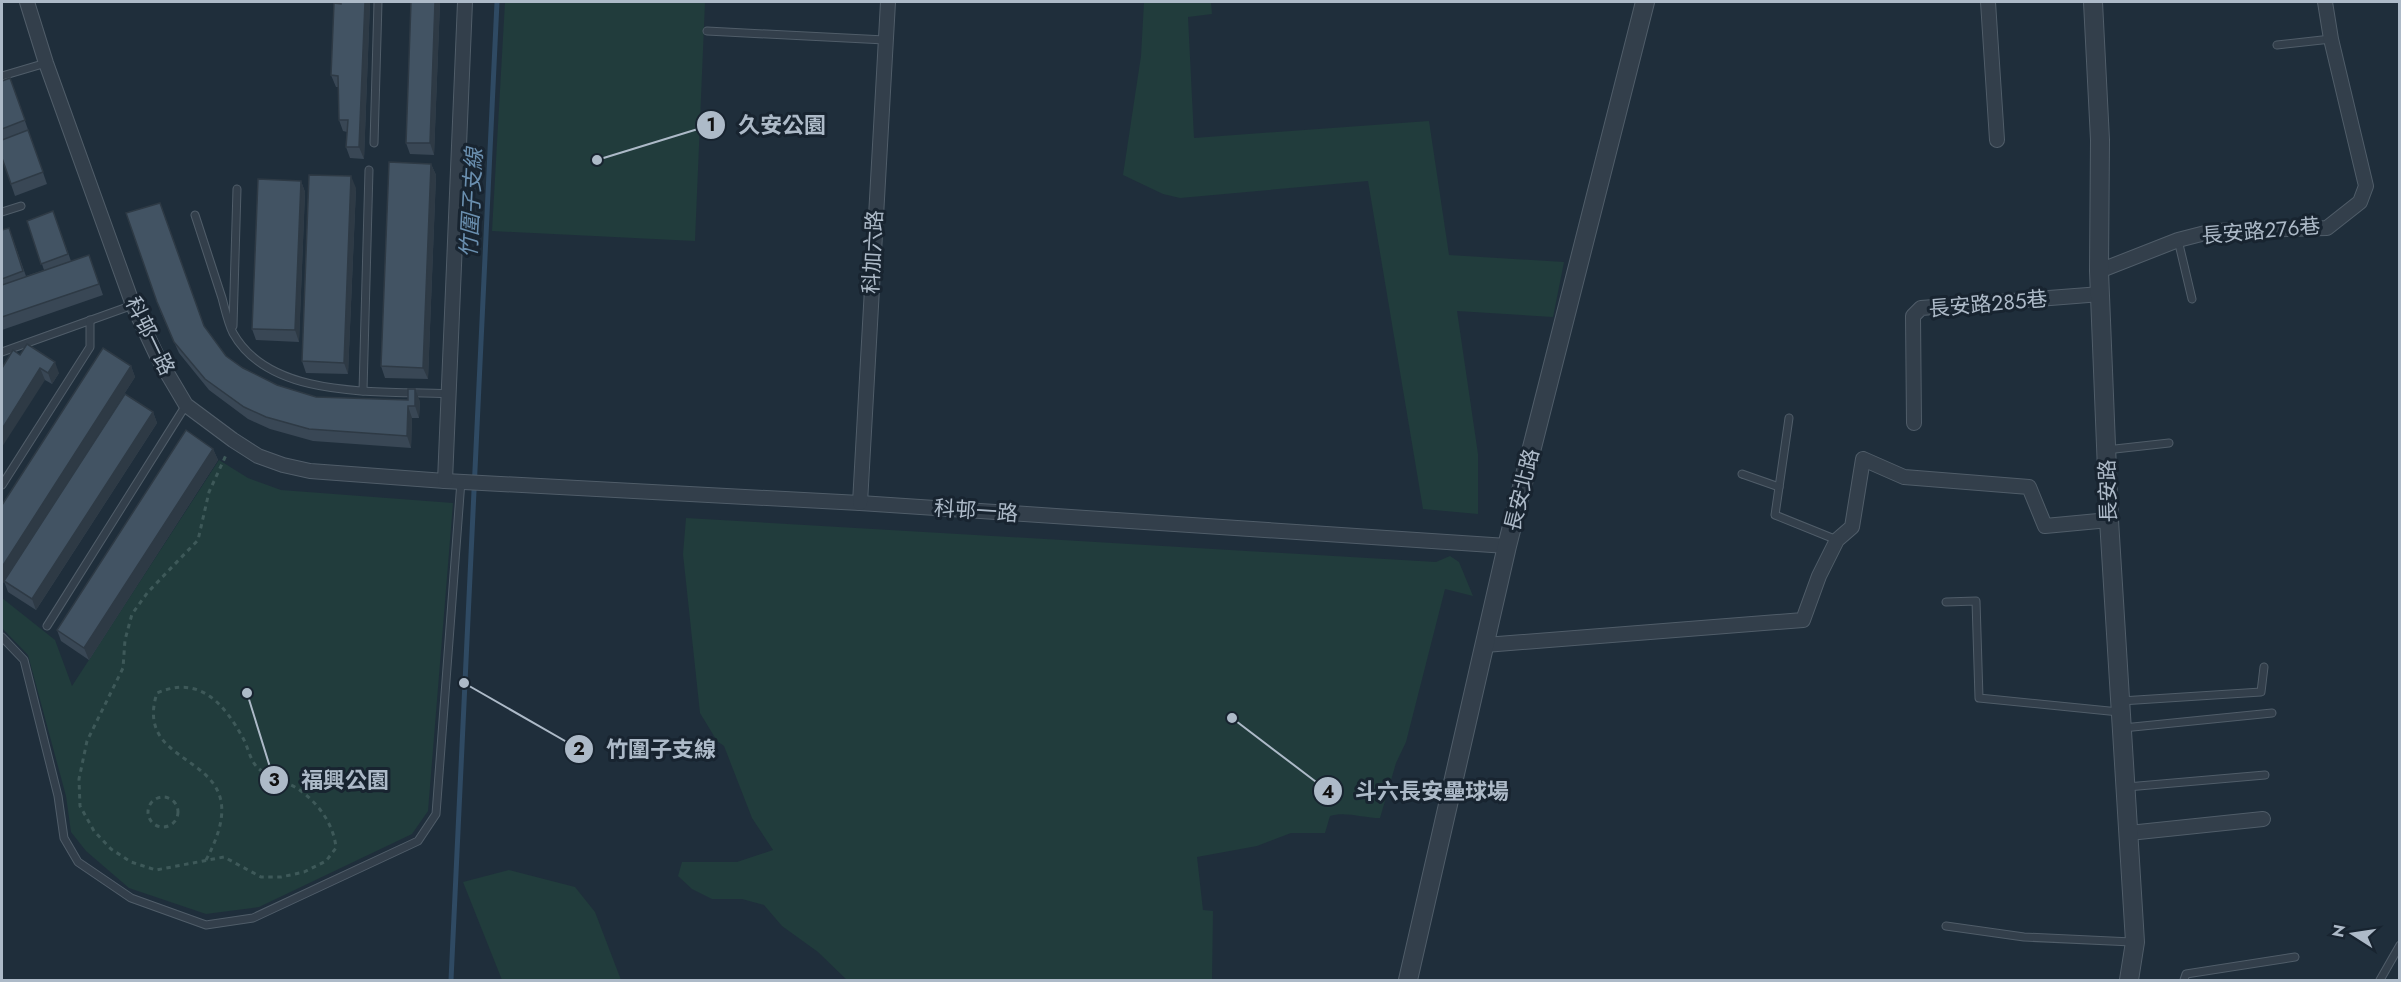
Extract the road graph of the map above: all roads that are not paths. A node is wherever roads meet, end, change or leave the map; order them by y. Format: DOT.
graph roads {
  1 [pos="27,2"];
  2 [pos="378,2"];
  3 [pos="465,2"];
  4 [pos="888,2"];
  5 [pos="1645,2"];
  6 [pos="1988,2"];
  7 [pos="2093,2"];
  8 [pos="2325,2"];
  9 [pos="707,31"];
  10 [pos="2331,39"];
  11 [pos="885,40"];
  12 [pos="2277,45"];
  13 [pos="46,63"];
  14 [pos="2,76"];
  15 [pos="1997,140"];
  16 [pos="374,143"];
  17 [pos="369,170"];
  18 [pos="237,189"];
  19 [pos="21,206"];
  20 [pos="2,212"];
  21 [pos="195,216"];
  22 [pos="2178,240"];
  23 [pos="2099,271"];
  24 [pos="2101,294"];
  25 [pos="2192,299"];
  26 [pos="133,305"];
  27 [pos="90,320"];
  28 [pos="233,332"];
  29 [pos="2,352"];
  30 [pos="363,391"];
  31 [pos="448,394"];
  32 [pos="186,405"];
  33 [pos="1789,418"];
  34 [pos="1914,423"];
  35 [pos="2169,443"];
  36 [pos="2106,450"];
  37 [pos="1742,474"];
  38 [pos="445,481"];
  39 [pos="461,482"];
  40 [pos="2,485"];
  41 [pos="1779,487"];
  42 [pos="860,503"];
  43 [pos="2109,520"];
  44 [pos="1837,540"];
  45 [pos="1507,546"];
  46 [pos="1946,602"];
  47 [pos="47,626"];
  48 [pos="2,637"];
  49 [pos="1485,645"];
  50 [pos="2264,667"];
  51 [pos="2272,713"];
  52 [pos="2122,714"];
  53 [pos="2265,775"];
  54 [pos="2127,787"];
  55 [pos="2263,819"];
  56 [pos="2130,832"];
  57 [pos="1946,926"];
  58 [pos="2135,942"];
  59 [pos="2400,945"];
  60 [pos="2295,957"];
  61 [pos="1408,981"];
  62 [pos="2129,981"];
  63 [pos="2184,981"];
  64 [pos="2380,981"];
  1 -- 13 [label="street, 科邨一路"];
  2 -- 16 [label="lane"];
  3 -- 31 [label="street"];
  4 -- 11 [label="street, 科加六路"];
  5 -- 45 [label="street, 長安北路"];
  6 -- 15 [label="street"];
  7 -- 23 [label="street, 長安路"];
  8 -- 10 [label="street, 長安路276巷"];
  9 -- 11 [label="lane"];
  10 -- 12 [label="lane"];
  10 -- 22 [label="street, 長安路276巷"];
  11 -- 42 [label="street, 科加六路"];
  13 -- 14 [label="lane"];
  13 -- 26 [label="street, 科邨一路"];
  17 -- 30 [label="lane"];
  18 -- 28 [label="lane"];
  19 -- 20 [label="lane"];
  21 -- 28 [label="lane"];
  22 -- 23 [label="street, 長安路276巷"];
  22 -- 25 [label="lane"];
  23 -- 24 [label="street, 長安路"];
  24 -- 34 [label="street, 長安路285巷"];
  24 -- 36 [label="street, 長安路"];
  26 -- 27 [label="lane"];
  26 -- 32 [label="street, 科邨一路"];
  27 -- 29 [label="lane"];
  27 -- 40 [label="lane"];
  28 -- 30 [label="lane"];
  30 -- 31 [label="lane"];
  31 -- 38 [label="street"];
  32 -- 38 [label="street, 科邨一路"];
  32 -- 47 [label="lane"];
  33 -- 41 [label="lane"];
  35 -- 36 [label="lane"];
  36 -- 43 [label="street, 長安路"];
  37 -- 41 [label="lane"];
  38 -- 39 [label="street, 科邨一路"];
  39 -- 42 [label="street, 科邨一路"];
  39 -- 48 [label="lane"];
  41 -- 44 [label="lane"];
  42 -- 45 [label="street, 科邨一路"];
  43 -- 44 [label="street"];
  43 -- 52 [label="street, 長安路"];
  44 -- 49 [label="street"];
  45 -- 49 [label="street, 長安北路"];
  46 -- 52 [label="lane"];
  49 -- 61 [label="street, 長安北路"];
  50 -- 52 [label="lane"];
  51 -- 52 [label="lane"];
  52 -- 54 [label="street, 長安路"];
  53 -- 54 [label="lane"];
  54 -- 56 [label="street, 長安路"];
  55 -- 56 [label="street"];
  56 -- 58 [label="street, 長安路"];
  57 -- 58 [label="lane"];
  58 -- 62 [label="street, 長安路"];
  59 -- 64 [label="lane"];
  60 -- 63 [label="lane"];
}
